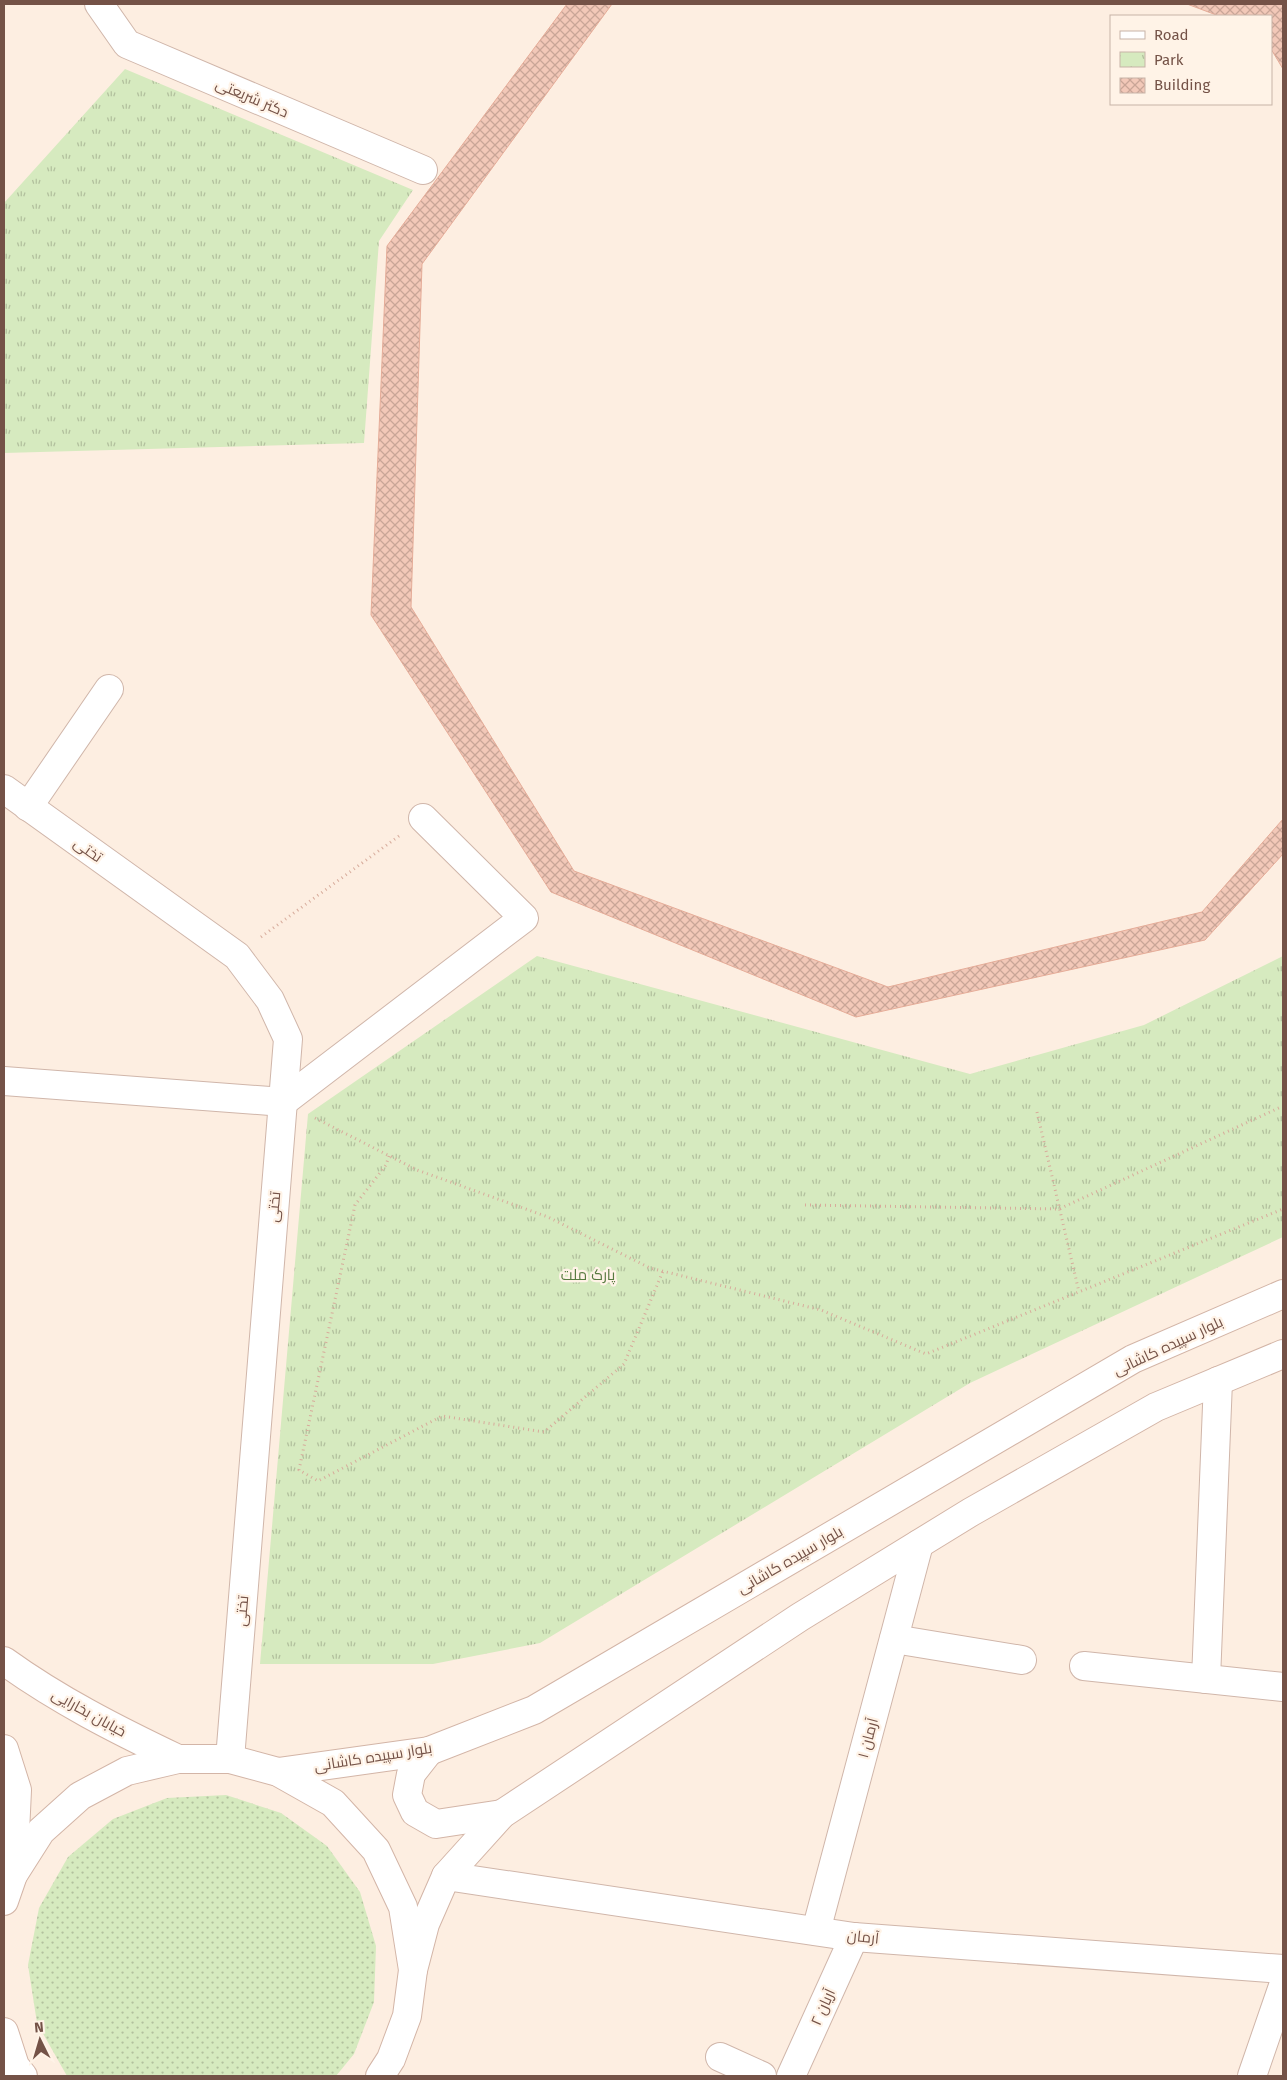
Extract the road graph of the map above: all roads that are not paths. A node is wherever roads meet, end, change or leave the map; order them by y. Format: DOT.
graph roads {
  1 [pos="99,4"];
  2 [pos="422,170"];
  3 [pos="109,689"];
  4 [pos="4,789"];
  5 [pos="28,807"];
  6 [pos="423,818"];
  7 [pos="4,1081"];
  8 [pos="283,1102"];
  9 [pos="1283,1294"];
  10 [pos="1283,1354"];
  11 [pos="1218,1381"];
  12 [pos="919,1544"];
  13 [pos="894,1638"];
  14 [pos="1022,1660"];
  15 [pos="4,1661"];
  16 [pos="1084,1666"];
  17 [pos="1206,1679"];
  18 [pos="1283,1687"];
  19 [pos="4,1749"];
  20 [pos="429,1751"];
  21 [pos="178,1759"];
  22 [pos="230,1759"];
  23 [pos="278,1772"];
  24 [pos="502,1814"];
  25 [pos="13,1875"];
  26 [pos="446,1876"];
  27 [pos="4,1900"];
  28 [pos="816,1931"];
  29 [pos="854,1937"];
  30 [pos="1283,1969"];
  31 [pos="413,1970"];
  32 [pos="1283,1986"];
  33 [pos="4,2032"];
  34 [pos="720,2057"];
  35 [pos="388,2071"];
  36 [pos="23,2076"];
  37 [pos="762,2076"];
  38 [pos="791,2076"];
  39 [pos="1252,2076"];
  1 -- 2 [label="street, دکتر شریعتی"];
  3 -- 5 [label="street"];
  4 -- 5 [label="street, تختی"];
  5 -- 8 [label="street, تختی"];
  6 -- 8 [label="street"];
  7 -- 8 [label="street"];
  8 -- 22 [label="street, تختی"];
  9 -- 20 [label="street, بلوار سپیده کاشانی"];
  10 -- 11 [label="street"];
  11 -- 12 [label="street"];
  11 -- 17 [label="street"];
  12 -- 13 [label="street, آرمان ۱"];
  12 -- 24 [label="street"];
  13 -- 14 [label="street"];
  13 -- 28 [label="street, آرمان ۱"];
  15 -- 21 [label="street, خیابان بخارایی"];
  16 -- 17 [label="street"];
  17 -- 18 [label="street"];
  19 -- 25 [label="street"];
  20 -- 23 [label="street, بلوار سپیده کاشانی"];
  20 -- 24 [label="street"];
  21 -- 22 [label="street"];
  21 -- 25 [label="street"];
  22 -- 23 [label="street"];
  23 -- 31 [label="street"];
  24 -- 26 [label="street"];
  25 -- 27 [label="street"];
  26 -- 28 [label="street, آرمان"];
  26 -- 31 [label="street"];
  28 -- 29 [label="street, آرمان"];
  29 -- 30 [label="street, آرمان"];
  29 -- 38 [label="street, آریان ۲"];
  31 -- 35 [label="street"];
  32 -- 39 [label="street"];
  33 -- 36 [label="street"];
  34 -- 37 [label="street"];
}
